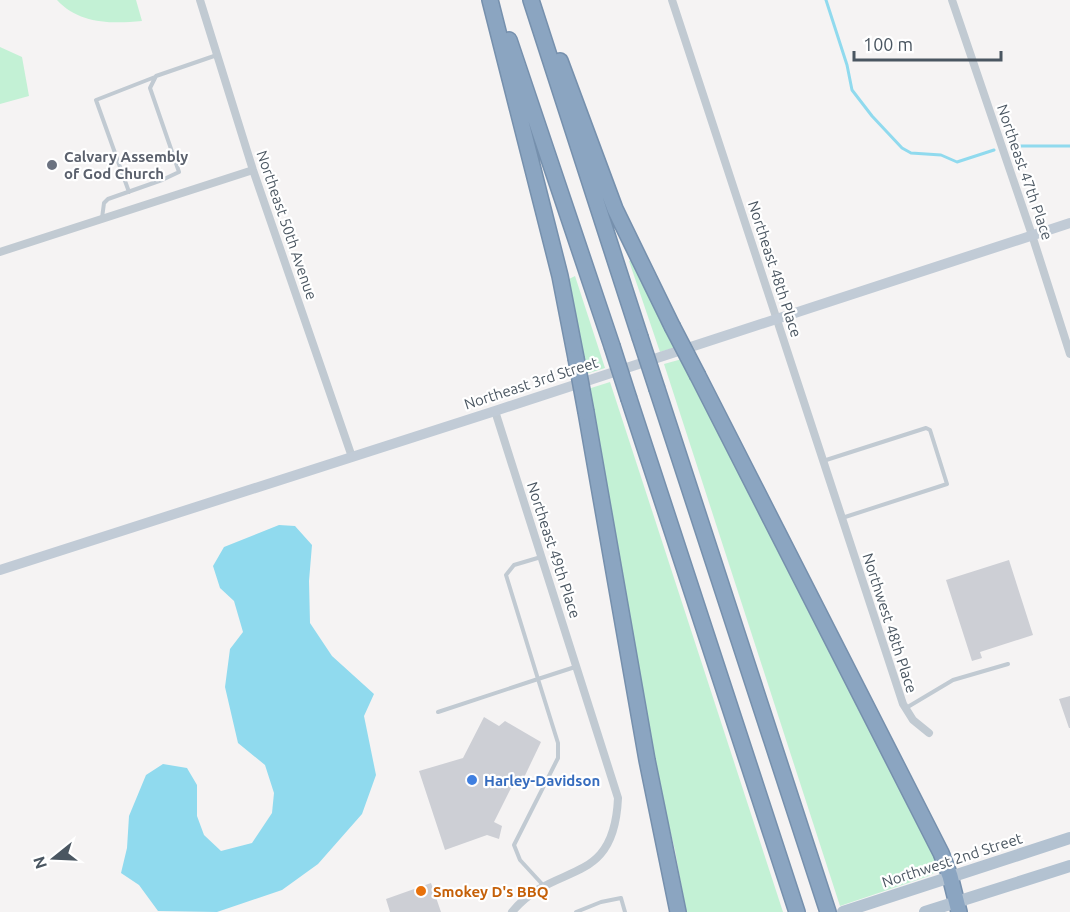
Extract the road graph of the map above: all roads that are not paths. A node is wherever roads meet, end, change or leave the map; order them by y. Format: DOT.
graph roads {
  1 [pos="200,0"];
  2 [pos="489,0"];
  3 [pos="495,0"];
  4 [pos="531,0"];
  5 [pos="537,0"];
  6 [pos="672,0"];
  7 [pos="952,0"];
  8 [pos="217,55"];
  9 [pos="156,76"];
  10 [pos="254,170"];
  11 [pos="129,192"];
  12 [pos="101,219"];
  13 [pos="1070,223"];
  14 [pos="1032,235"];
  15 [pos="0,252"];
  16 [pos="776,318"];
  17 [pos="1070,354"];
  18 [pos="495,411"];
  19 [pos="352,457"];
  20 [pos="823,461"];
  21 [pos="841,518"];
  22 [pos="851,547"];
  23 [pos="542,557"];
  24 [pos="0,570"];
  25 [pos="1008,663"];
  26 [pos="577,666"];
  27 [pos="538,679"];
  28 [pos="905,708"];
  29 [pos="438,712"];
  30 [pos="930,733"];
  31 [pos="1070,838"];
  32 [pos="1070,866"];
  33 [pos="950,876"];
  34 [pos="543,886"];
  35 [pos="958,907"];
  36 [pos="512,912"];
  37 [pos="576,912"];
  38 [pos="626,912"];
  39 [pos="678,912"];
  40 [pos="797,912"];
  41 [pos="828,912"];
  42 [pos="843,912"];
  43 [pos="925,912"];
  1 -- 8 [label="street, Northeast 50th Avenue"];
  2 -- 39 [label="highway, bridge"];
  3 -- 40 [label="highway, bridge"];
  4 -- 41 [label="highway, bridge"];
  5 -- 33 [label="highway, bridge"];
  6 -- 16 [label="street, Northeast 48th Place"];
  7 -- 14 [label="street, Northeast 47th Place"];
  8 -- 9 [label="lane"];
  8 -- 10 [label="street, Northeast 50th Avenue"];
  9 -- 11 [label="lane"];
  9 -- 11 [label="lane"];
  10 -- 12 [label="street"];
  10 -- 19 [label="street, Northeast 50th Avenue"];
  11 -- 12 [label="lane"];
  12 -- 15 [label="street"];
  13 -- 14 [label="street, Northeast 3rd Street"];
  14 -- 16 [label="street, Northeast 3rd Street"];
  14 -- 17 [label="street, Northeast 47th Place"];
  16 -- 18 [label="street, Northeast 3rd Street"];
  16 -- 20 [label="street, Northeast 48th Place"];
  18 -- 19 [label="street, Northeast 3rd Street"];
  18 -- 23 [label="street, Northeast 49th Place"];
  19 -- 24 [label="street, Northeast 3rd Street"];
  20 -- 21 [label="street, Northeast 48th Place"];
  20 -- 21 [label="lane"];
  21 -- 22 [label="street, Northeast 48th Place"];
  22 -- 28 [label="street, Northwest 48th Place"];
  23 -- 26 [label="street, Northeast 49th Place"];
  23 -- 27 [label="lane"];
  25 -- 28 [label="lane"];
  26 -- 27 [label="lane"];
  26 -- 34 [label="street, Northeast 49th Place"];
  27 -- 29 [label="lane"];
  27 -- 34 [label="lane"];
  28 -- 30 [label="street, Northwest 48th Place"];
  31 -- 33 [label="main road, Northwest 2nd Street"];
  32 -- 35 [label="main road"];
  33 -- 35 [label="highway"];
  33 -- 42 [label="main road, Northwest 2nd Street"];
  34 -- 36 [label="street, Northeast 49th Place"];
  35 -- 43 [label="main road"];
  37 -- 38 [label="lane"];
}
